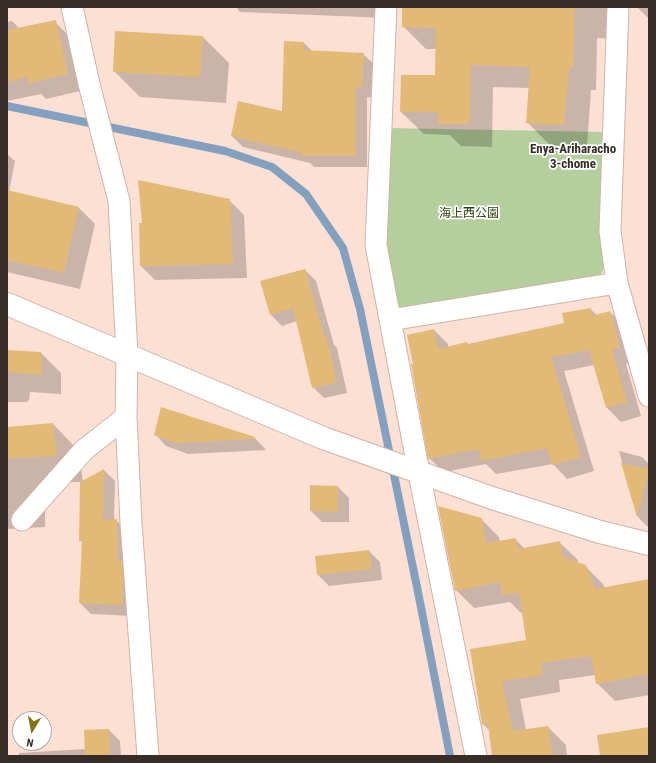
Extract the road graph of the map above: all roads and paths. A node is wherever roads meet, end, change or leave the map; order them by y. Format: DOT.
graph roads {
  1 [pos="72,7"];
  2 [pos="386,7"];
  3 [pos="618,7"];
  4 [pos="617,284"];
  5 [pos="7,304"];
  6 [pos="390,320"];
  7 [pos="127,355"];
  8 [pos="649,396"];
  9 [pos="126,417"];
  10 [pos="419,473"];
  11 [pos="22,520"];
  12 [pos="649,544"];
  13 [pos="148,756"];
  14 [pos="476,756"];
  1 -- 7 [label="street"];
  2 -- 6 [label="street"];
  3 -- 4 [label="street"];
  4 -- 6 [label="street"];
  4 -- 8 [label="street"];
  5 -- 7 [label="street"];
  6 -- 10 [label="street"];
  7 -- 9 [label="street"];
  7 -- 10 [label="street"];
  9 -- 11 [label="street"];
  9 -- 13 [label="street"];
  10 -- 12 [label="street"];
  10 -- 14 [label="street"];
}
